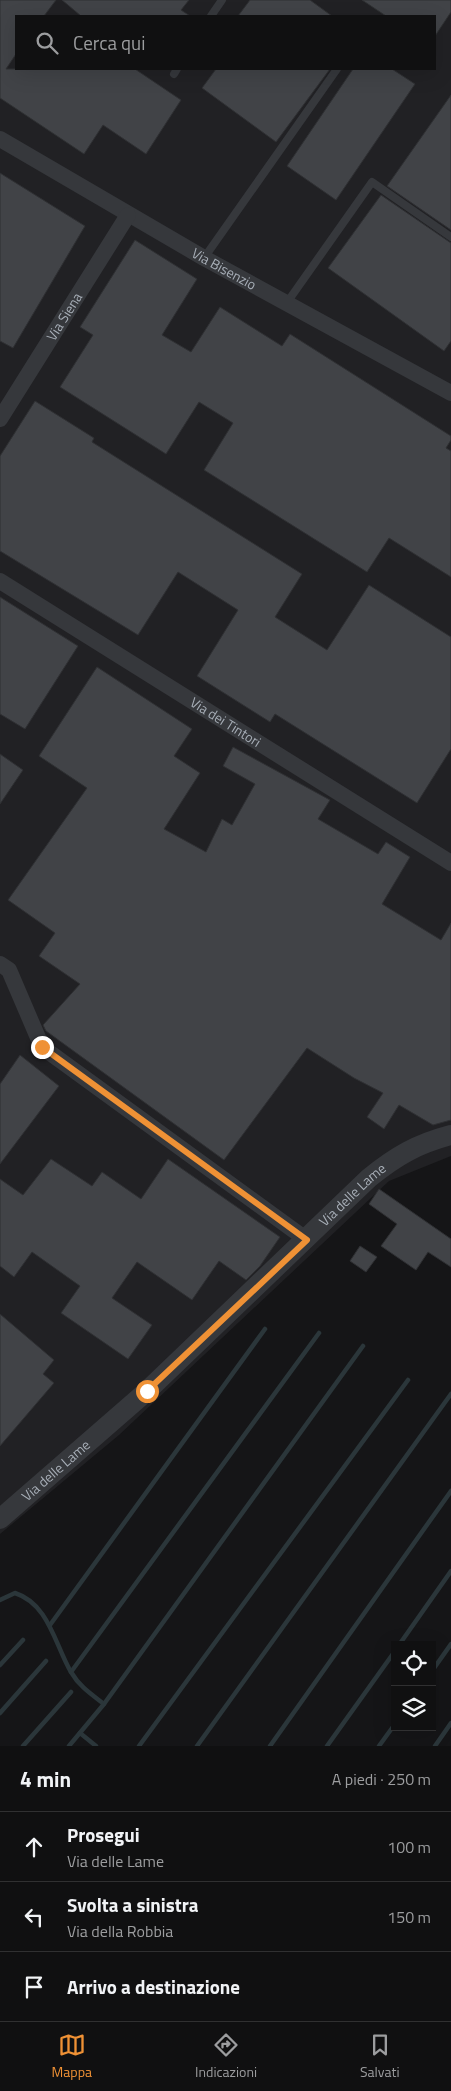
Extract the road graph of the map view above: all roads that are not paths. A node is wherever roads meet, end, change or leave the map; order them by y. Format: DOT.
graph roads {
  1 [pos="222,0"];
  2 [pos="212,15"];
  3 [pos="336,70"];
  4 [pos="0,139"];
  5 [pos="128,215"];
  6 [pos="451,237"];
  7 [pos="204,258"];
  8 [pos="286,304"];
  9 [pos="451,394"];
  10 [pos="0,419"];
  11 [pos="0,581"];
  12 [pos="451,863"];
  13 [pos="0,964"];
  14 [pos="451,1135"];
  15 [pos="307,1240"];
  16 [pos="0,1519"];
  1 -- 2 [label="lane"];
  3 -- 7 [label="lane"];
  4 -- 5 [label="street, Via Bisenzio"];
  5 -- 7 [label="street, Via Bisenzio"];
  5 -- 10 [label="street, Via Siena"];
  6 -- 8 [label="lane"];
  7 -- 8 [label="street, Via Bisenzio"];
  8 -- 9 [label="street, Via Bisenzio"];
  11 -- 12 [label="street, Via dei Tintori"];
  13 -- 15 [label="street"];
  14 -- 15 [label="street, Via delle Lame"];
  15 -- 16 [label="street, Via delle Lame"];
}
